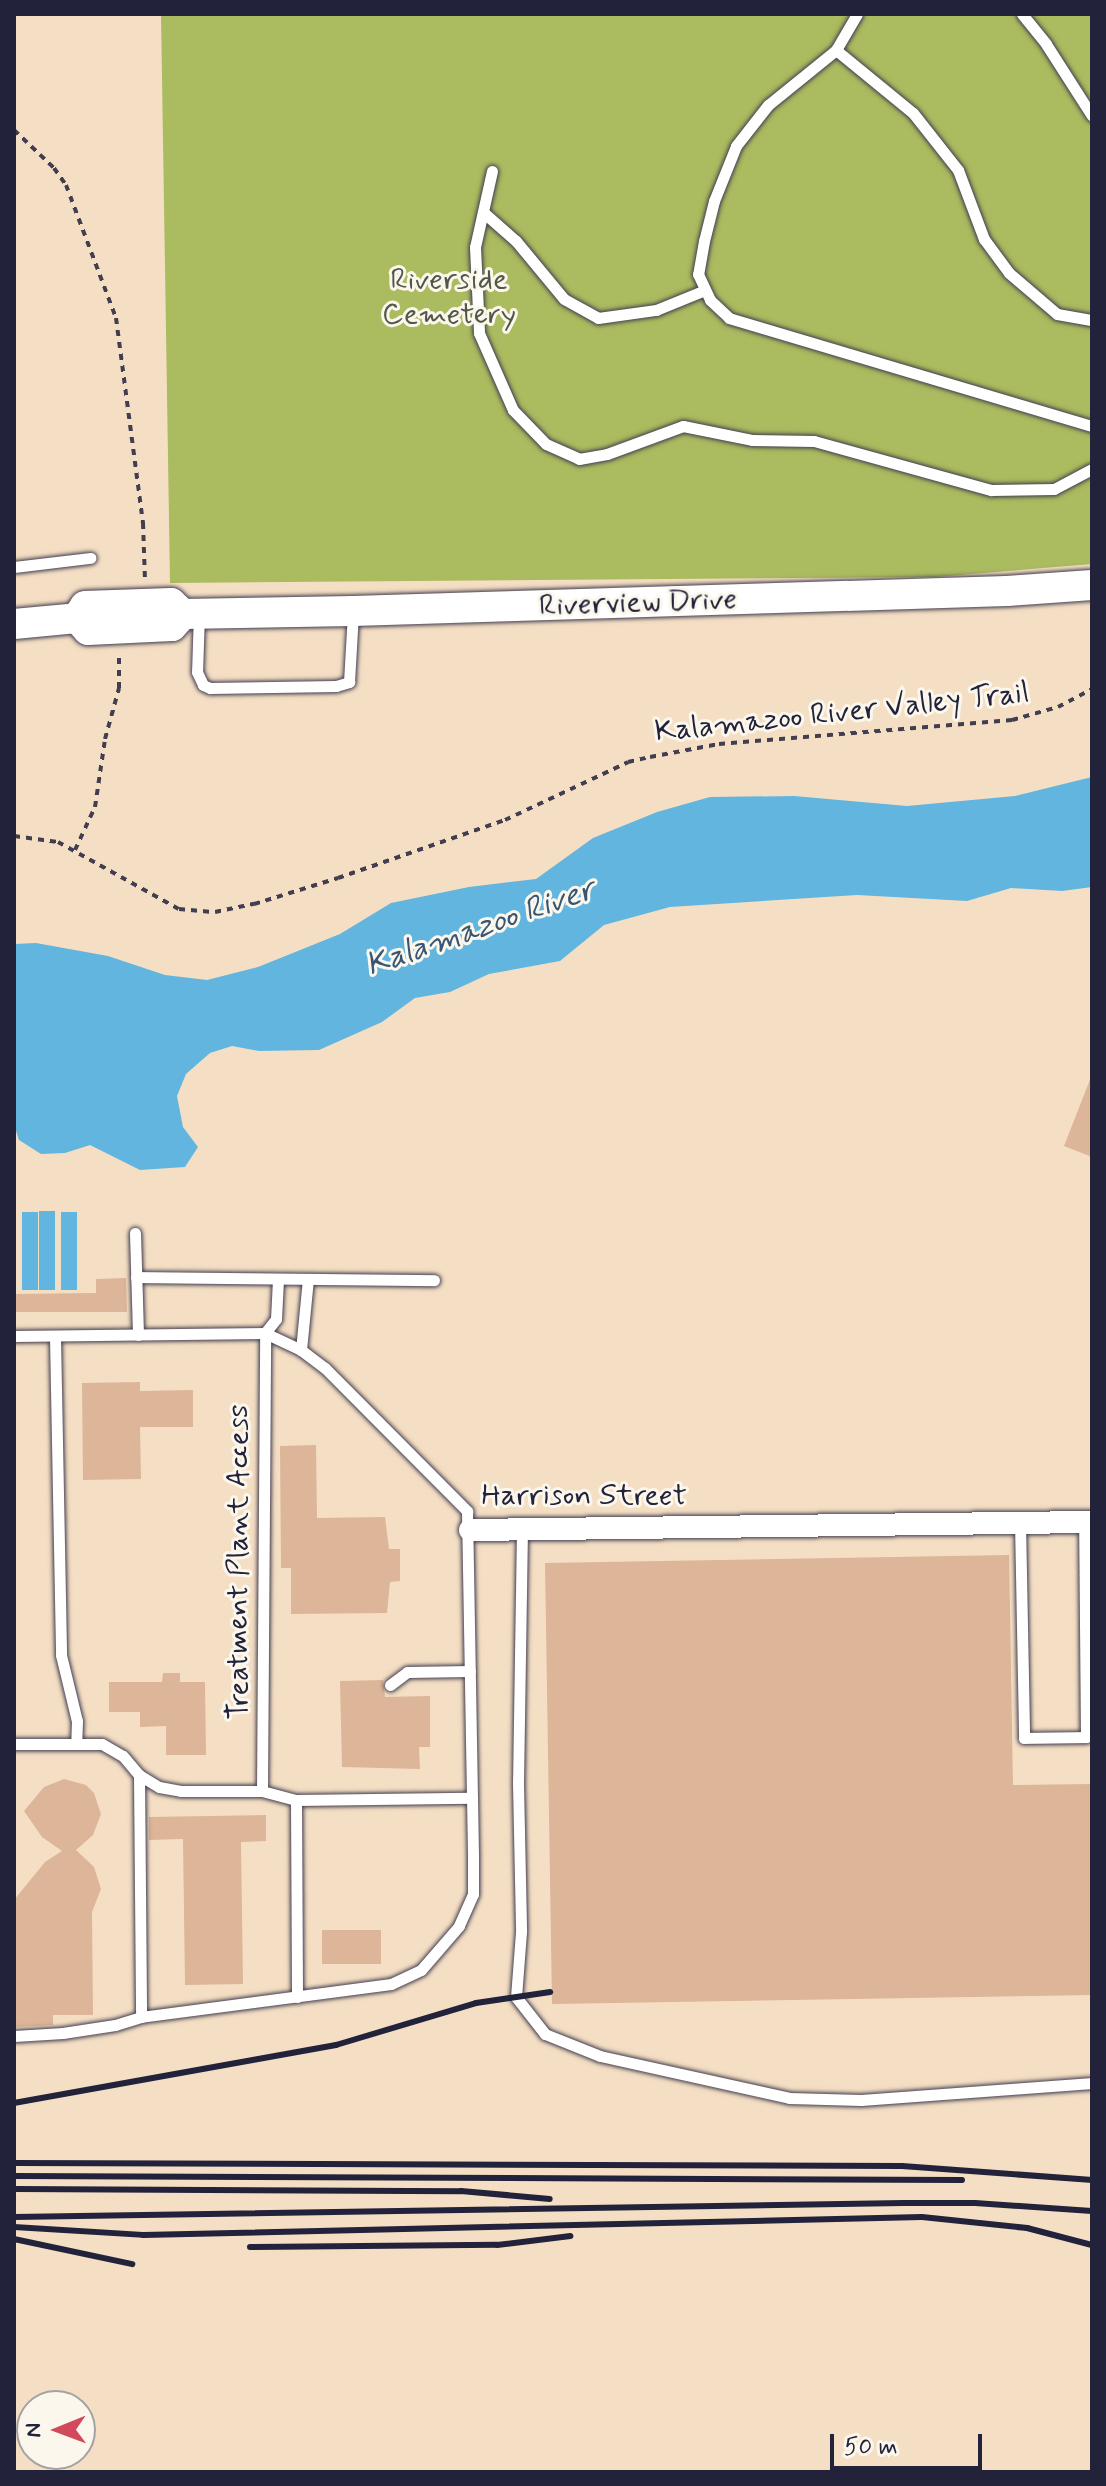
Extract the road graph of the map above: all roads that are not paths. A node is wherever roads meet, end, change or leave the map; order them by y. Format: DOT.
graph roads {
  1 [pos="857,14"];
  2 [pos="1022,14"];
  3 [pos="836,50"];
  4 [pos="1092,116"];
  5 [pos="492,171"];
  6 [pos="483,212"];
  7 [pos="705,290"];
  8 [pos="1092,320"];
  9 [pos="1092,426"];
  10 [pos="1092,469"];
  11 [pos="90,558"];
  12 [pos="14,567"];
  13 [pos="1092,585"];
  14 [pos="353,611"];
  15 [pos="191,613"];
  16 [pos="77,618"];
  17 [pos="14,624"];
  18 [pos="135,1233"];
  19 [pos="136,1277"];
  20 [pos="278,1279"];
  21 [pos="308,1279"];
  22 [pos="434,1280"];
  23 [pos="265,1333"];
  24 [pos="138,1335"];
  25 [pos="14,1336"];
  26 [pos="55,1337"];
  27 [pos="301,1350"];
  28 [pos="1020,1522"];
  29 [pos="1088,1522"];
  30 [pos="522,1529"];
  31 [pos="470,1530"];
  32 [pos="470,1671"];
  33 [pos="390,1685"];
  34 [pos="14,1744"];
  35 [pos="76,1744"];
  36 [pos="139,1775"];
  37 [pos="262,1791"];
  38 [pos="471,1798"];
  39 [pos="296,1800"];
  40 [pos="297,1997"];
  41 [pos="141,2017"];
  42 [pos="14,2036"];
  43 [pos="1092,2083"];
  1 -- 3 [label="lane"];
  2 -- 4 [label="lane"];
  3 -- 7 [label="lane"];
  3 -- 8 [label="lane"];
  5 -- 6 [label="lane"];
  6 -- 7 [label="lane"];
  6 -- 10 [label="lane"];
  7 -- 9 [label="lane"];
  11 -- 12 [label="lane"];
  13 -- 14 [label="street, Riverview Drive"];
  14 -- 15 [label="street, Riverview Drive"];
  14 -- 15 [label="lane"];
  15 -- 16 [label="street, Riverview Drive"];
  15 -- 16 [label="street, Riverview Drive"];
  16 -- 17 [label="street, Riverview Drive"];
  18 -- 19 [label="lane"];
  19 -- 20 [label="lane"];
  19 -- 24 [label="lane"];
  20 -- 21 [label="lane"];
  20 -- 23 [label="lane, Treatment Plant Access"];
  21 -- 22 [label="lane"];
  21 -- 27 [label="lane"];
  23 -- 24 [label="lane, Harrison Street"];
  23 -- 27 [label="lane, Harrison Street"];
  23 -- 37 [label="lane, Treatment Plant Access"];
  24 -- 26 [label="lane, Harrison Street"];
  25 -- 26 [label="lane, Harrison Street"];
  26 -- 35 [label="lane"];
  27 -- 31 [label="lane, Harrison Street"];
  28 -- 29 [label="street, Harrison Street"];
  28 -- 29 [label="lane"];
  28 -- 30 [label="street, Harrison Street"];
  30 -- 31 [label="street, Harrison Street"];
  30 -- 43 [label="lane"];
  31 -- 32 [label="lane"];
  32 -- 33 [label="lane"];
  32 -- 38 [label="lane"];
  34 -- 35 [label="lane"];
  35 -- 36 [label="lane"];
  36 -- 37 [label="lane"];
  36 -- 41 [label="lane"];
  37 -- 39 [label="lane"];
  38 -- 39 [label="lane"];
  38 -- 40 [label="lane"];
  39 -- 40 [label="lane"];
  40 -- 41 [label="lane"];
  41 -- 42 [label="lane"];
}
